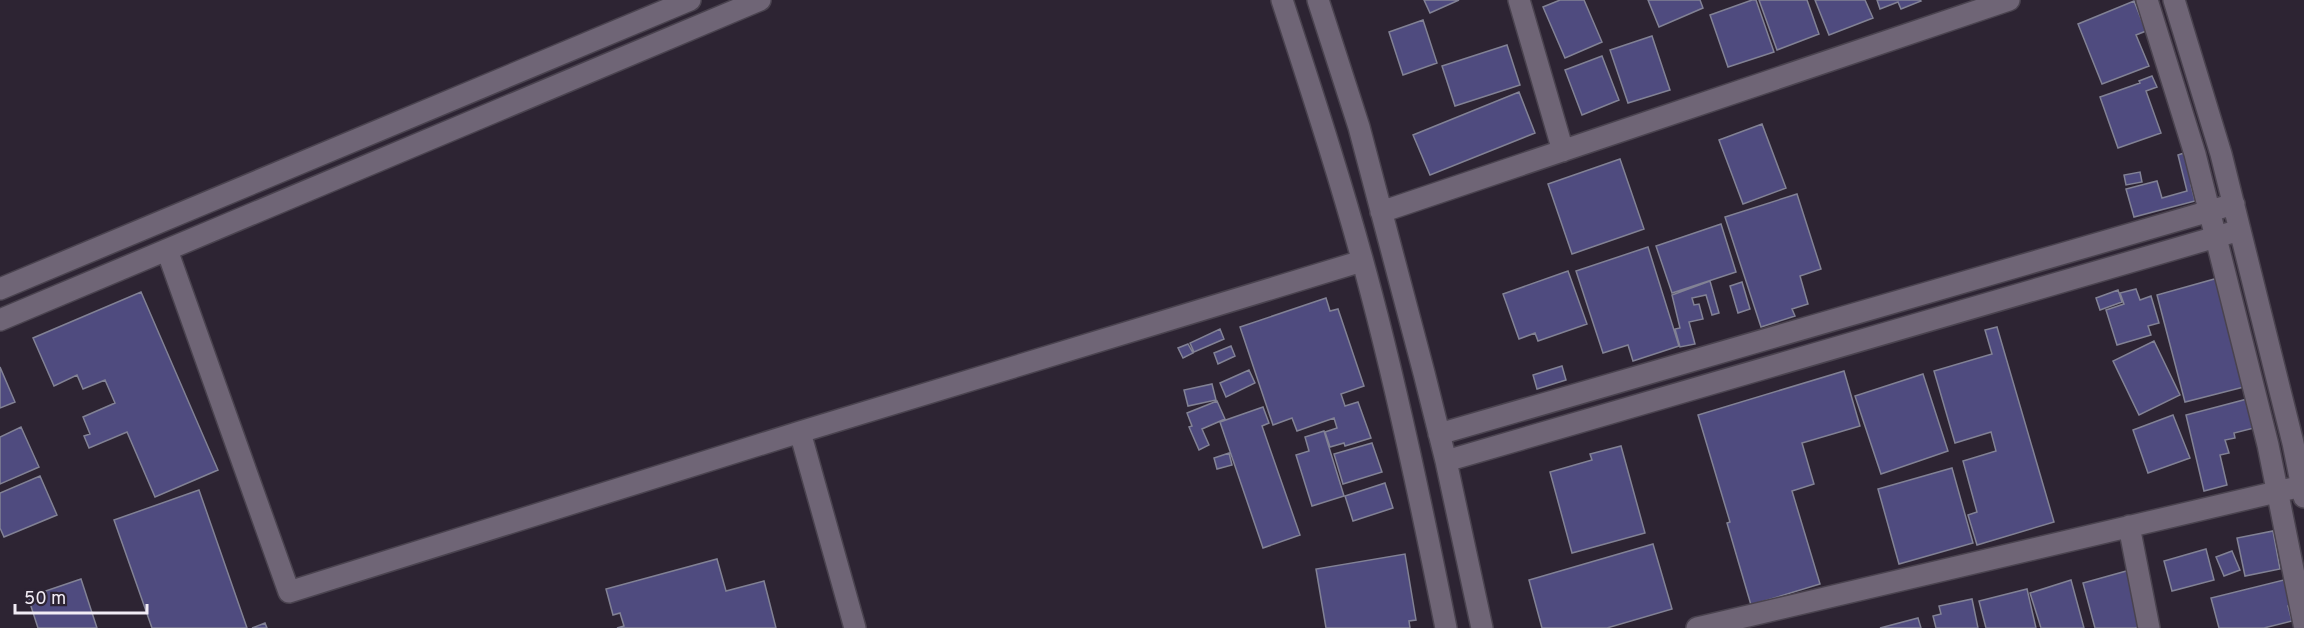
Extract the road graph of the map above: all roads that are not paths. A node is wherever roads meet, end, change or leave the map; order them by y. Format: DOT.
graph roads {
  1 [pos="690,0"];
  2 [pos="760,0"];
  3 [pos="1282,0"];
  4 [pos="1318,0"];
  5 [pos="1520,0"];
  6 [pos="2008,0"];
  7 [pos="2147,0"];
  8 [pos="2174,0"];
  9 [pos="1985,4"];
  10 [pos="1563,151"];
  11 [pos="2234,204"];
  12 [pos="1381,212"];
  13 [pos="2209,212"];
  14 [pos="2240,230"];
  15 [pos="2216,237"];
  16 [pos="167,250"];
  17 [pos="1362,261"];
  18 [pos="0,289"];
  19 [pos="0,320"];
  20 [pos="2296,421"];
  21 [pos="800,432"];
  22 [pos="1439,434"];
  23 [pos="1446,461"];
  24 [pos="2278,491"];
  25 [pos="2303,492"];
  26 [pos="2129,526"];
  27 [pos="2304,624"];
  28 [pos="855,628"];
  29 [pos="1446,628"];
  30 [pos="1482,628"];
  31 [pos="1697,628"];
  32 [pos="2149,628"];
  1 -- 18 [label="street"];
  2 -- 16 [label="street"];
  3 -- 17 [label="street"];
  4 -- 12 [label="street"];
  5 -- 10 [label="street"];
  6 -- 9 [label="street"];
  7 -- 13 [label="street"];
  8 -- 11 [label="street"];
  9 -- 10 [label="street"];
  10 -- 12 [label="street"];
  11 -- 13 [label="street"];
  11 -- 14 [label="street"];
  12 -- 22 [label="street"];
  13 -- 15 [label="street"];
  13 -- 22 [label="street"];
  14 -- 15 [label="street"];
  14 -- 20 [label="street"];
  15 -- 23 [label="street"];
  15 -- 24 [label="street"];
  16 -- 19 [label="street"];
  16 -- 21 [label="street"];
  17 -- 21 [label="street"];
  17 -- 29 [label="street"];
  20 -- 25 [label="street"];
  21 -- 28 [label="street"];
  22 -- 23 [label="street"];
  23 -- 30 [label="street"];
  24 -- 25 [label="street"];
  24 -- 26 [label="street"];
  24 -- 27 [label="street"];
  26 -- 31 [label="street"];
  26 -- 32 [label="street"];
}
